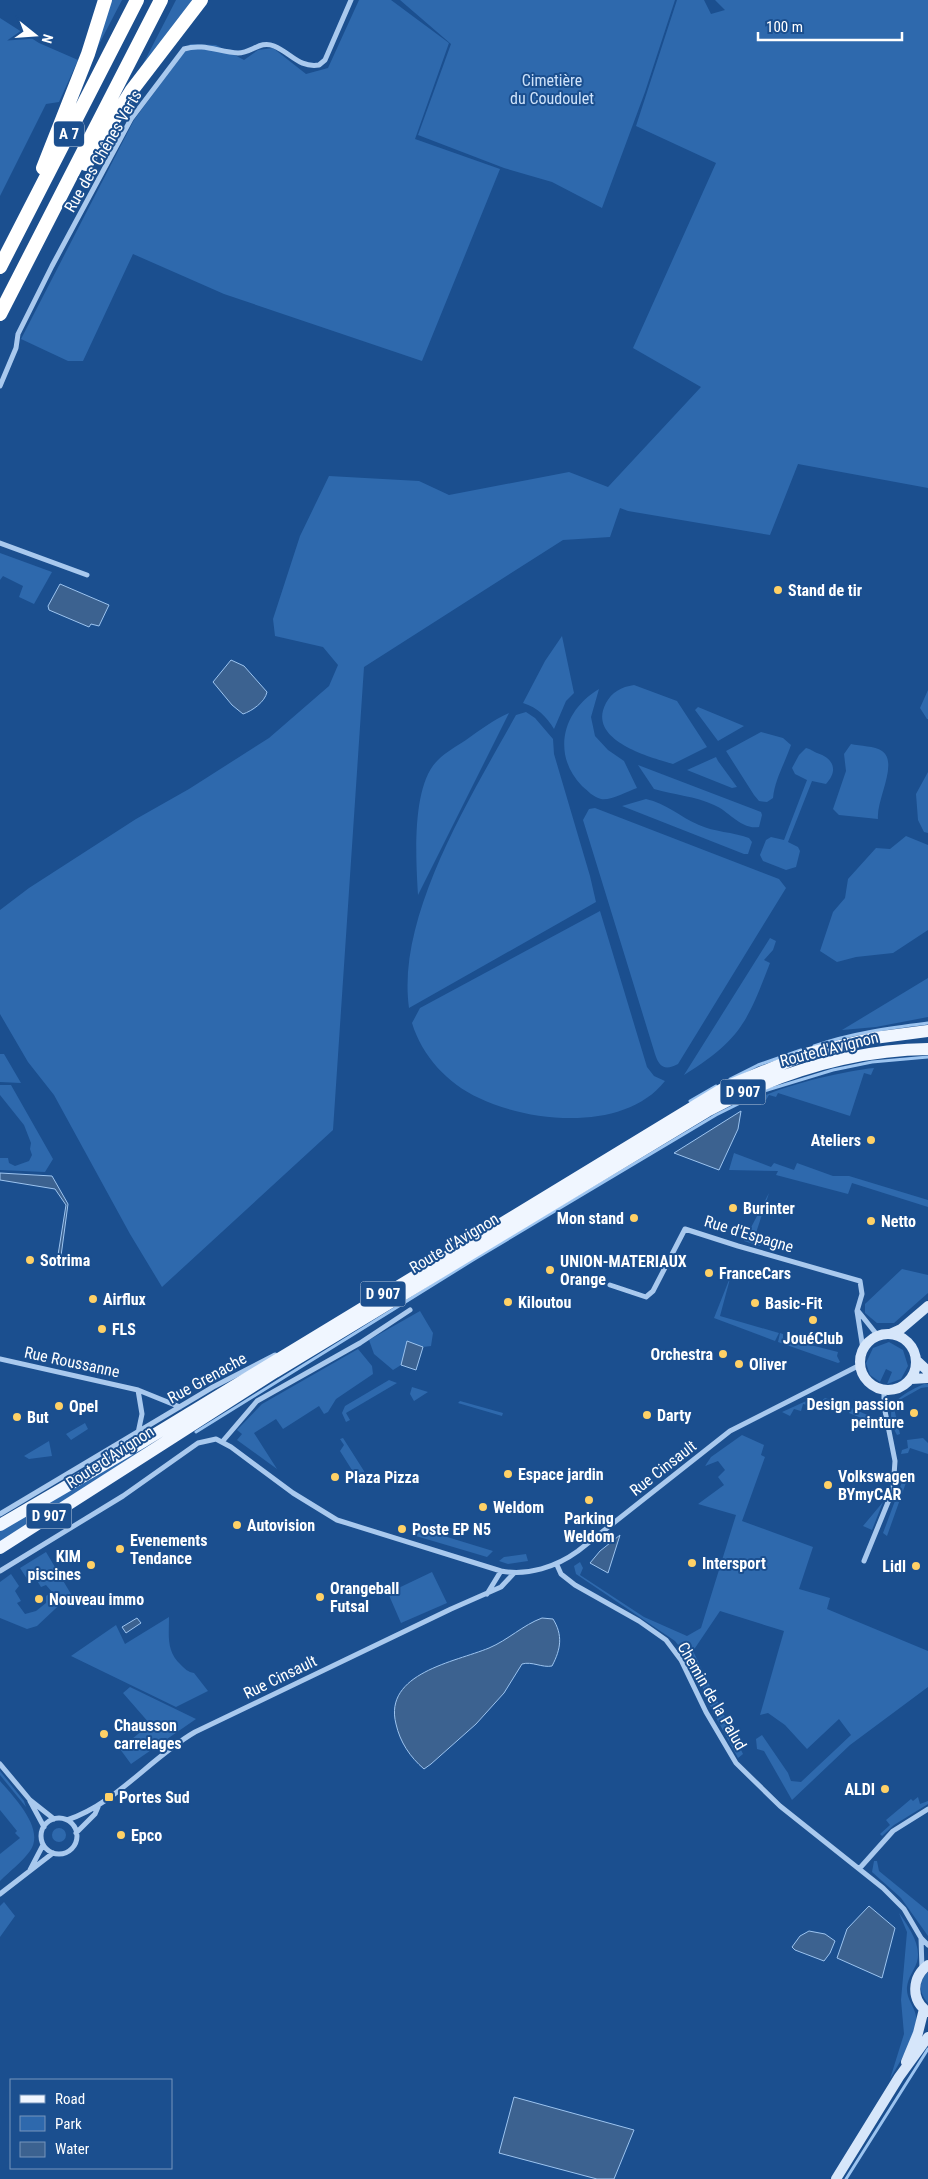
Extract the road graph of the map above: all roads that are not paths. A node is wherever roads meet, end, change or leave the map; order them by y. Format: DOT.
graph roads {
  1 [pos="105,0"];
  2 [pos="137,0"];
  3 [pos="161,0"];
  4 [pos="201,0"];
  5 [pos="351,0"];
  6 [pos="30,208"];
  7 [pos="49,219"];
  8 [pos="0,267"];
  9 [pos="0,314"];
  10 [pos="0,386"];
  11 [pos="0,543"];
  12 [pos="87,575"];
  13 [pos="928,1031"];
  14 [pos="928,1049"];
  15 [pos="610,1285"];
  16 [pos="928,1306"];
  17 [pos="410,1310"];
  18 [pos="857,1311"];
  19 [pos="914,1318"];
  20 [pos="890,1334"];
  21 [pos="878,1336"];
  22 [pos="909,1342"];
  23 [pos="301,1344"];
  24 [pos="863,1350"];
  25 [pos="0,1359"];
  26 [pos="916,1360"];
  27 [pos="860,1364"];
  28 [pos="928,1371"];
  29 [pos="928,1378"];
  30 [pos="911,1379"];
  31 [pos="138,1390"];
  32 [pos="884,1391"];
  33 [pos="180,1407"];
  34 [pos="138,1433"];
  35 [pos="222,1442"];
  36 [pos="0,1514"];
  37 [pos="0,1524"];
  38 [pos="0,1548"];
  39 [pos="864,1561"];
  40 [pos="557,1565"];
  41 [pos="0,1571"];
  42 [pos="501,1571"];
  43 [pos="514,1573"];
  44 [pos="487,1594"];
  45 [pos="0,1764"];
  46 [pos="30,1800"];
  47 [pos="98,1807"];
  48 [pos="928,1809"];
  49 [pos="54,1819"];
  50 [pos="67,1820"];
  51 [pos="44,1827"];
  52 [pos="76,1833"];
  53 [pos="43,1845"];
  54 [pos="53,1853"];
  55 [pos="859,1868"];
  56 [pos="30,1870"];
  57 [pos="0,1894"];
  58 [pos="921,1938"];
  59 [pos="928,1945"];
  60 [pos="925,1967"];
  61 [pos="926,2010"];
  62 [pos="928,2037"];
  63 [pos="899,2077"];
  64 [pos="836,2179"];
  1 -- 6 [label="highway"];
  2 -- 6 [label="highway, A 7"];
  3 -- 7 [label="highway, A 7"];
  4 -- 7 [label="highway"];
  5 -- 10 [label="street, Rue des Chênes Verts"];
  6 -- 8 [label="highway, A 7"];
  7 -- 9 [label="highway, A 7"];
  11 -- 12 [label="street"];
  13 -- 23 [label="main road, Route d'Avignon / D 907"];
  14 -- 38 [label="main road, Route d'Avignon / D 907"];
  15 -- 18 [label="street, Rue d'Espagne"];
  16 -- 19 [label="street"];
  17 -- 35 [label="street"];
  18 -- 21 [label="street"];
  18 -- 24 [label="street, Rue d'Espagne"];
  19 -- 20 [label="street"];
  19 -- 22 [label="street"];
  20 -- 21 [label="street"];
  20 -- 22 [label="street"];
  21 -- 24 [label="street"];
  22 -- 26 [label="street"];
  23 -- 33 [label="street, Rue Grenache"];
  23 -- 37 [label="main road, Route d'Avignon / D 907"];
  24 -- 27 [label="street"];
  25 -- 31 [label="street, Rue Roussanne"];
  26 -- 28 [label="street"];
  26 -- 30 [label="street"];
  27 -- 32 [label="street"];
  27 -- 40 [label="street, Rue Cinsault"];
  29 -- 30 [label="street"];
  30 -- 32 [label="street"];
  31 -- 33 [label="street, Rue Roussanne"];
  31 -- 34 [label="street, Rue Roussanne"];
  32 -- 39 [label="street"];
  33 -- 34 [label="street, Rue Grenache"];
  34 -- 36 [label="street, Rue Grenache"];
  35 -- 41 [label="street"];
  35 -- 42 [label="street"];
  40 -- 43 [label="street, Rue Cinsault"];
  40 -- 55 [label="street, Chemin de la Palud"];
  42 -- 43 [label="street"];
  42 -- 44 [label="street"];
  43 -- 44 [label="street, Rue Cinsault"];
  44 -- 47 [label="street, Rue Cinsault"];
  45 -- 46 [label="street"];
  46 -- 49 [label="street"];
  46 -- 51 [label="street"];
  47 -- 50 [label="street, Rue Cinsault"];
  47 -- 52 [label="street, Rue Cinsault"];
  48 -- 55 [label="street"];
  49 -- 50 [label="street, Rue Cinsault"];
  49 -- 51 [label="street"];
  50 -- 52 [label="street"];
  51 -- 53 [label="street, Rue Cinsault"];
  52 -- 54 [label="street, Rue Cinsault"];
  53 -- 54 [label="street"];
  53 -- 56 [label="street, Rue Cinsault"];
  54 -- 56 [label="street, Rue Cinsault"];
  55 -- 58 [label="street, Chemin de la Palud"];
  56 -- 57 [label="street, Rue Cinsault"];
  58 -- 59 [label="street, Chemin de la Palud"];
  58 -- 60 [label="street, Chemin de la Palud"];
  60 -- 61 [label="street"];
  61 -- 63 [label="street"];
  62 -- 63 [label="street"];
  63 -- 64 [label="street"];
}
